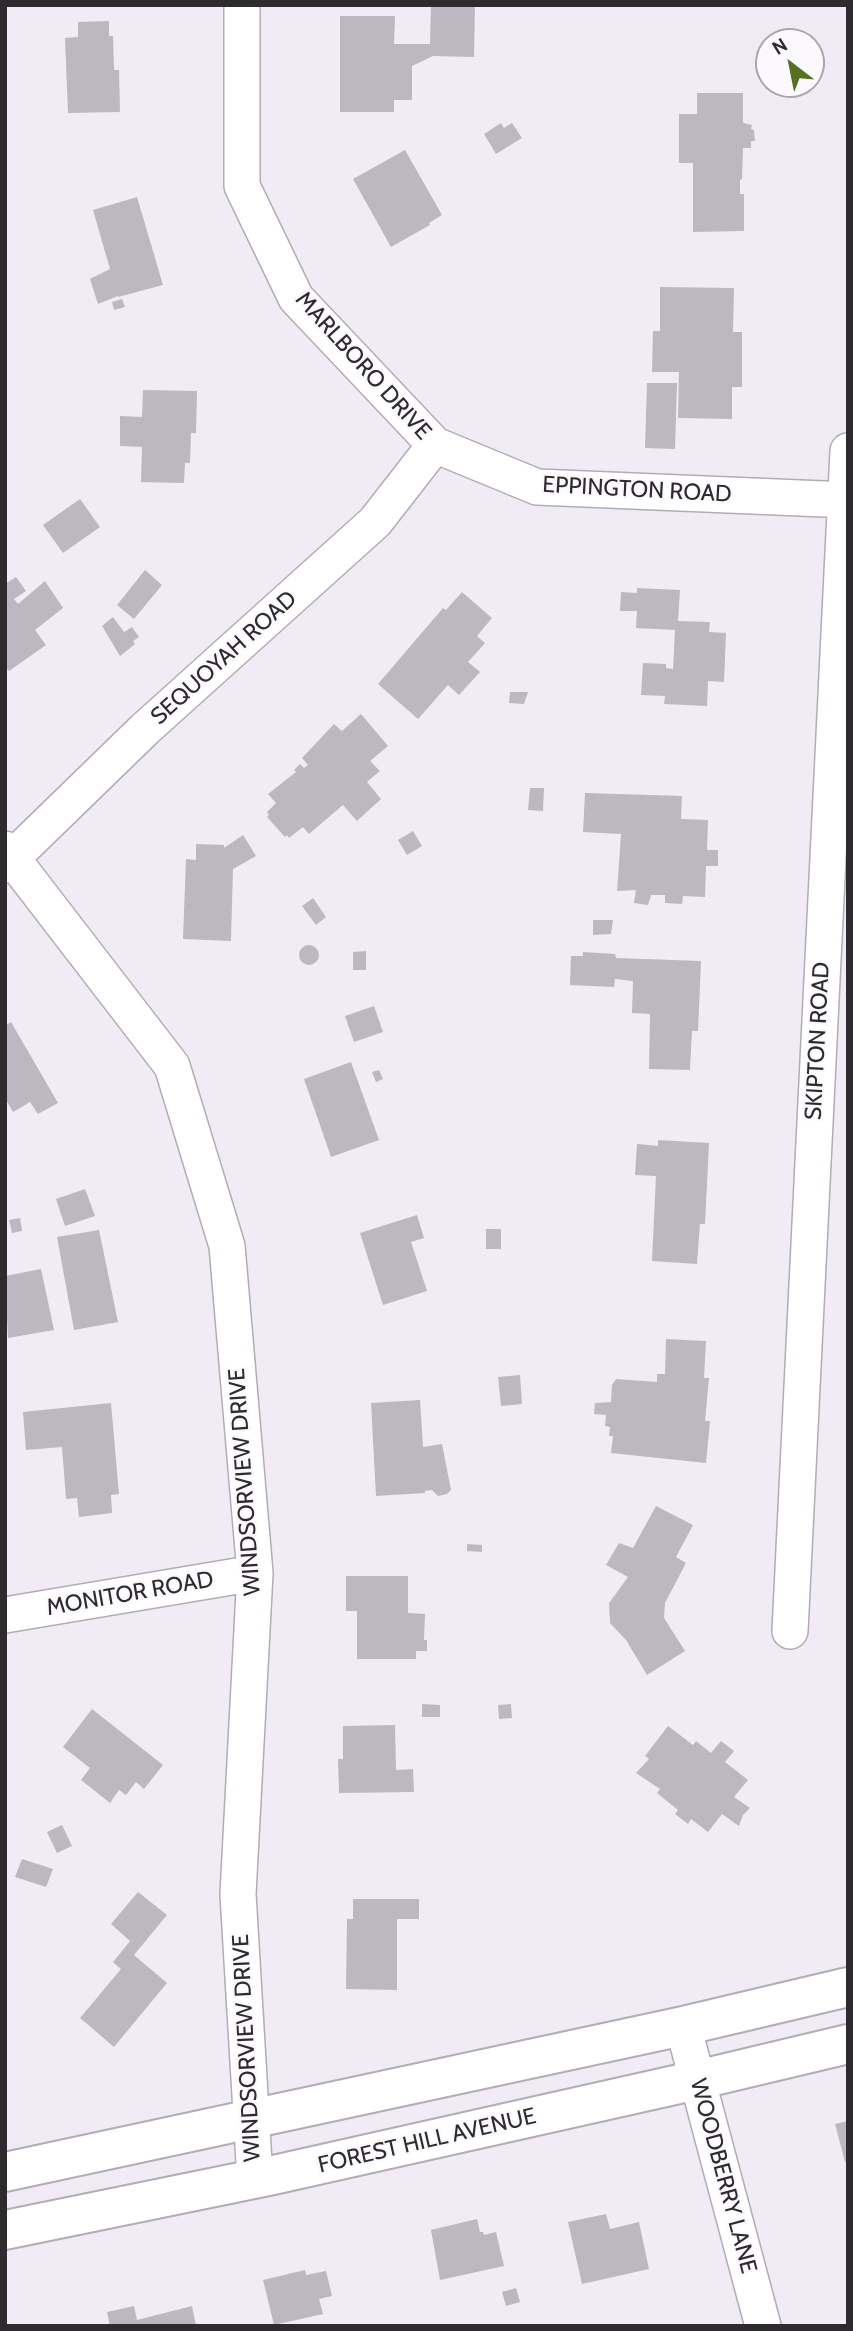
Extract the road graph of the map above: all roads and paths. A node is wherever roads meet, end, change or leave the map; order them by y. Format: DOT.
graph roads {
  1 [pos="242,5"];
  2 [pos="435,444"];
  3 [pos="848,450"];
  4 [pos="847,500"];
  5 [pos="8,858"];
  6 [pos="255,1573"];
  7 [pos="5,1615"];
  8 [pos="790,1631"];
  9 [pos="848,1987"];
  10 [pos="683,2026"];
  11 [pos="848,2044"];
  12 [pos="697,2080"];
  13 [pos="251,2119"];
  14 [pos="5,2172"];
  15 [pos="255,2179"];
  16 [pos="5,2230"];
  17 [pos="763,2326"];
  1 -- 2 [label="street, MARLBORO DRIVE"];
  2 -- 4 [label="street, EPPINGTON ROAD"];
  2 -- 5 [label="street, SEQUOYAH ROAD"];
  3 -- 4 [label="street, SKIPTON ROAD"];
  4 -- 8 [label="street, SKIPTON ROAD"];
  5 -- 6 [label="street, WINDSORVIEW DRIVE"];
  6 -- 7 [label="street, MONITOR ROAD"];
  6 -- 13 [label="street, WINDSORVIEW DRIVE"];
  9 -- 10 [label="main road"];
  10 -- 12 [label="street, WOODBERRY LANE"];
  10 -- 13 [label="main road"];
  11 -- 12 [label="main road, FOREST HILL AVENUE"];
  12 -- 15 [label="main road, FOREST HILL AVENUE"];
  12 -- 17 [label="street, WOODBERRY LANE"];
  13 -- 14 [label="main road"];
  13 -- 15 [label="street, WINDSORVIEW DRIVE"];
  15 -- 16 [label="main road, FOREST HILL AVENUE"];
}
